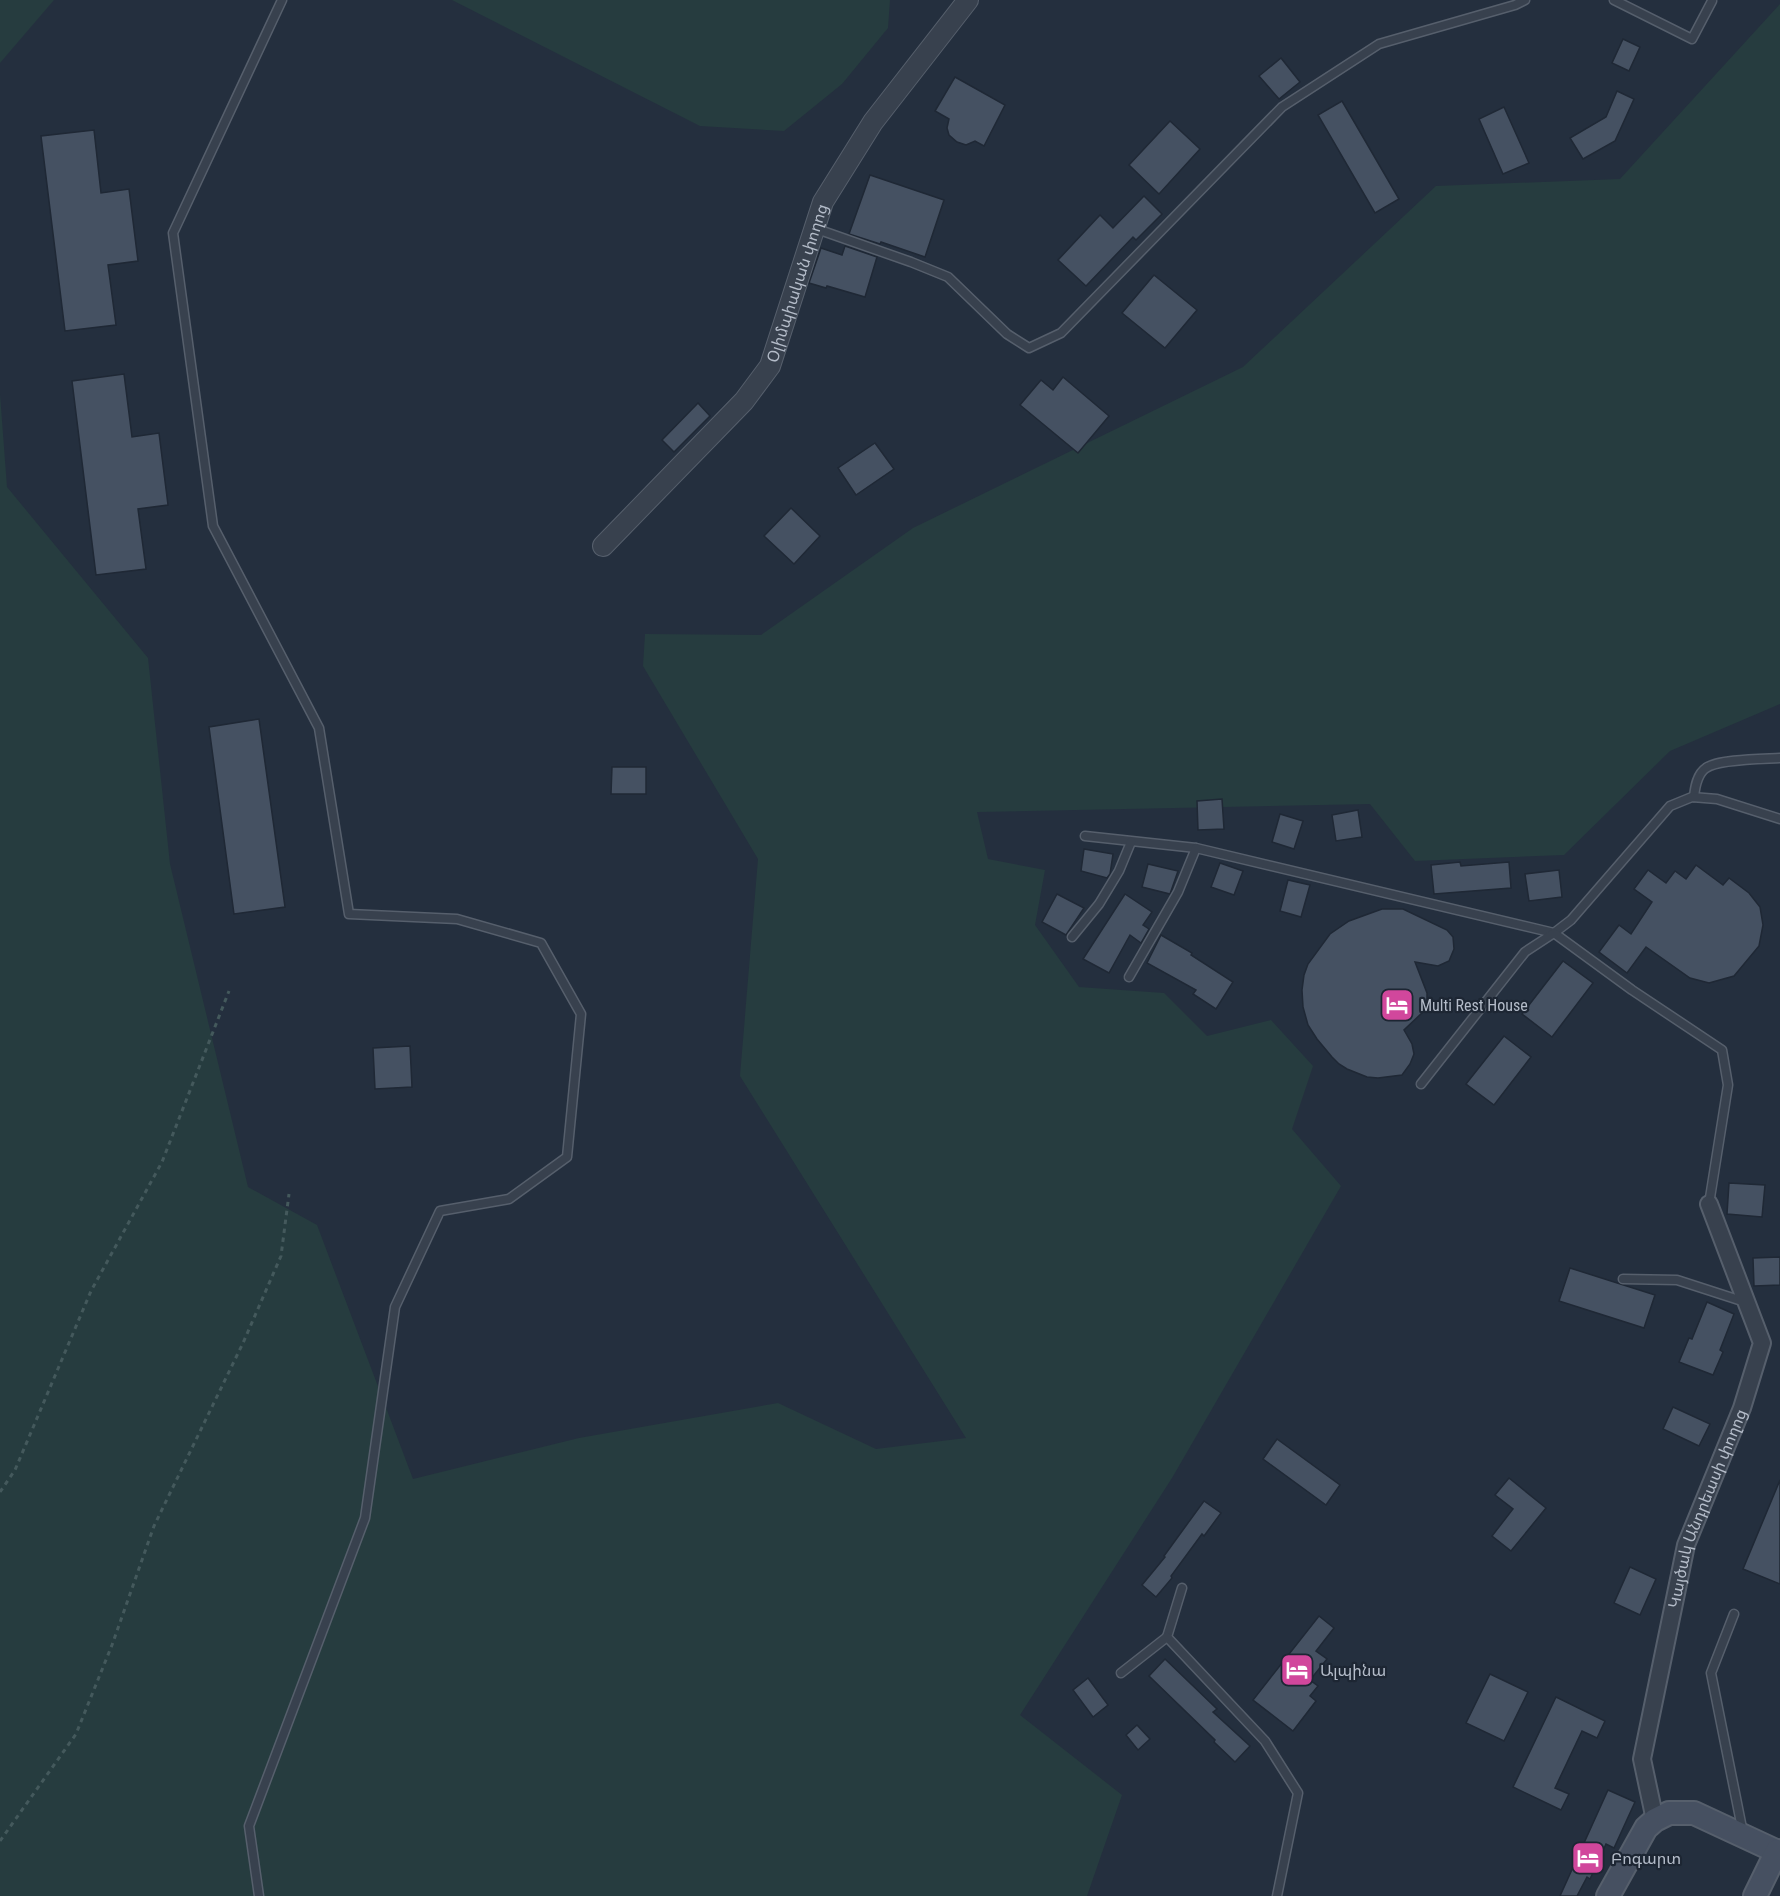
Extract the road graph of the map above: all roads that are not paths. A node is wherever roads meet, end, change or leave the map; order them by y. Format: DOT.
graph roads {
  1 [pos="282,0"];
  2 [pos="968,0"];
  3 [pos="1525,0"];
  4 [pos="1614,0"];
  5 [pos="1712,1"];
  6 [pos="814,228"];
  7 [pos="603,546"];
  8 [pos="1780,758"];
  9 [pos="1694,797"];
  10 [pos="1780,819"];
  11 [pos="1085,836"];
  12 [pos="1131,842"];
  13 [pos="1196,848"];
  14 [pos="1554,933"];
  15 [pos="1072,937"];
  16 [pos="1129,977"];
  17 [pos="1421,1084"];
  18 [pos="1709,1204"];
  19 [pos="1623,1279"];
  20 [pos="1746,1302"];
  21 [pos="1182,1588"];
  22 [pos="1734,1614"];
  23 [pos="1167,1637"];
  24 [pos="1121,1673"];
  25 [pos="1656,1820"];
  26 [pos="1744,1837"];
  27 [pos="1778,1852"];
  28 [pos="259,1896"];
  29 [pos="1278,1896"];
  30 [pos="1608,1896"];
  31 [pos="1755,1896"];
  1 -- 28 [label="lane"];
  2 -- 6 [label="street, Օլիմպիական փողոց"];
  3 -- 6 [label="lane"];
  4 -- 5 [label="lane"];
  6 -- 7 [label="street, Օլիմպիական փողոց"];
  8 -- 9 [label="lane"];
  9 -- 10 [label="lane"];
  9 -- 14 [label="lane"];
  11 -- 12 [label="lane"];
  12 -- 13 [label="lane"];
  12 -- 15 [label="lane"];
  13 -- 14 [label="lane"];
  13 -- 16 [label="lane"];
  14 -- 17 [label="lane"];
  14 -- 18 [label="lane"];
  18 -- 20 [label="street, Կայծակ Անդրեասի փողոց"];
  19 -- 20 [label="lane"];
  20 -- 25 [label="street, Կայծակ Անդրեասի փողոց"];
  21 -- 23 [label="lane"];
  22 -- 26 [label="lane"];
  23 -- 24 [label="lane"];
  23 -- 29 [label="lane"];
  25 -- 26 [label="main road"];
  25 -- 30 [label="main road"];
  26 -- 27 [label="main road"];
  27 -- 31 [label="main road"];
}
